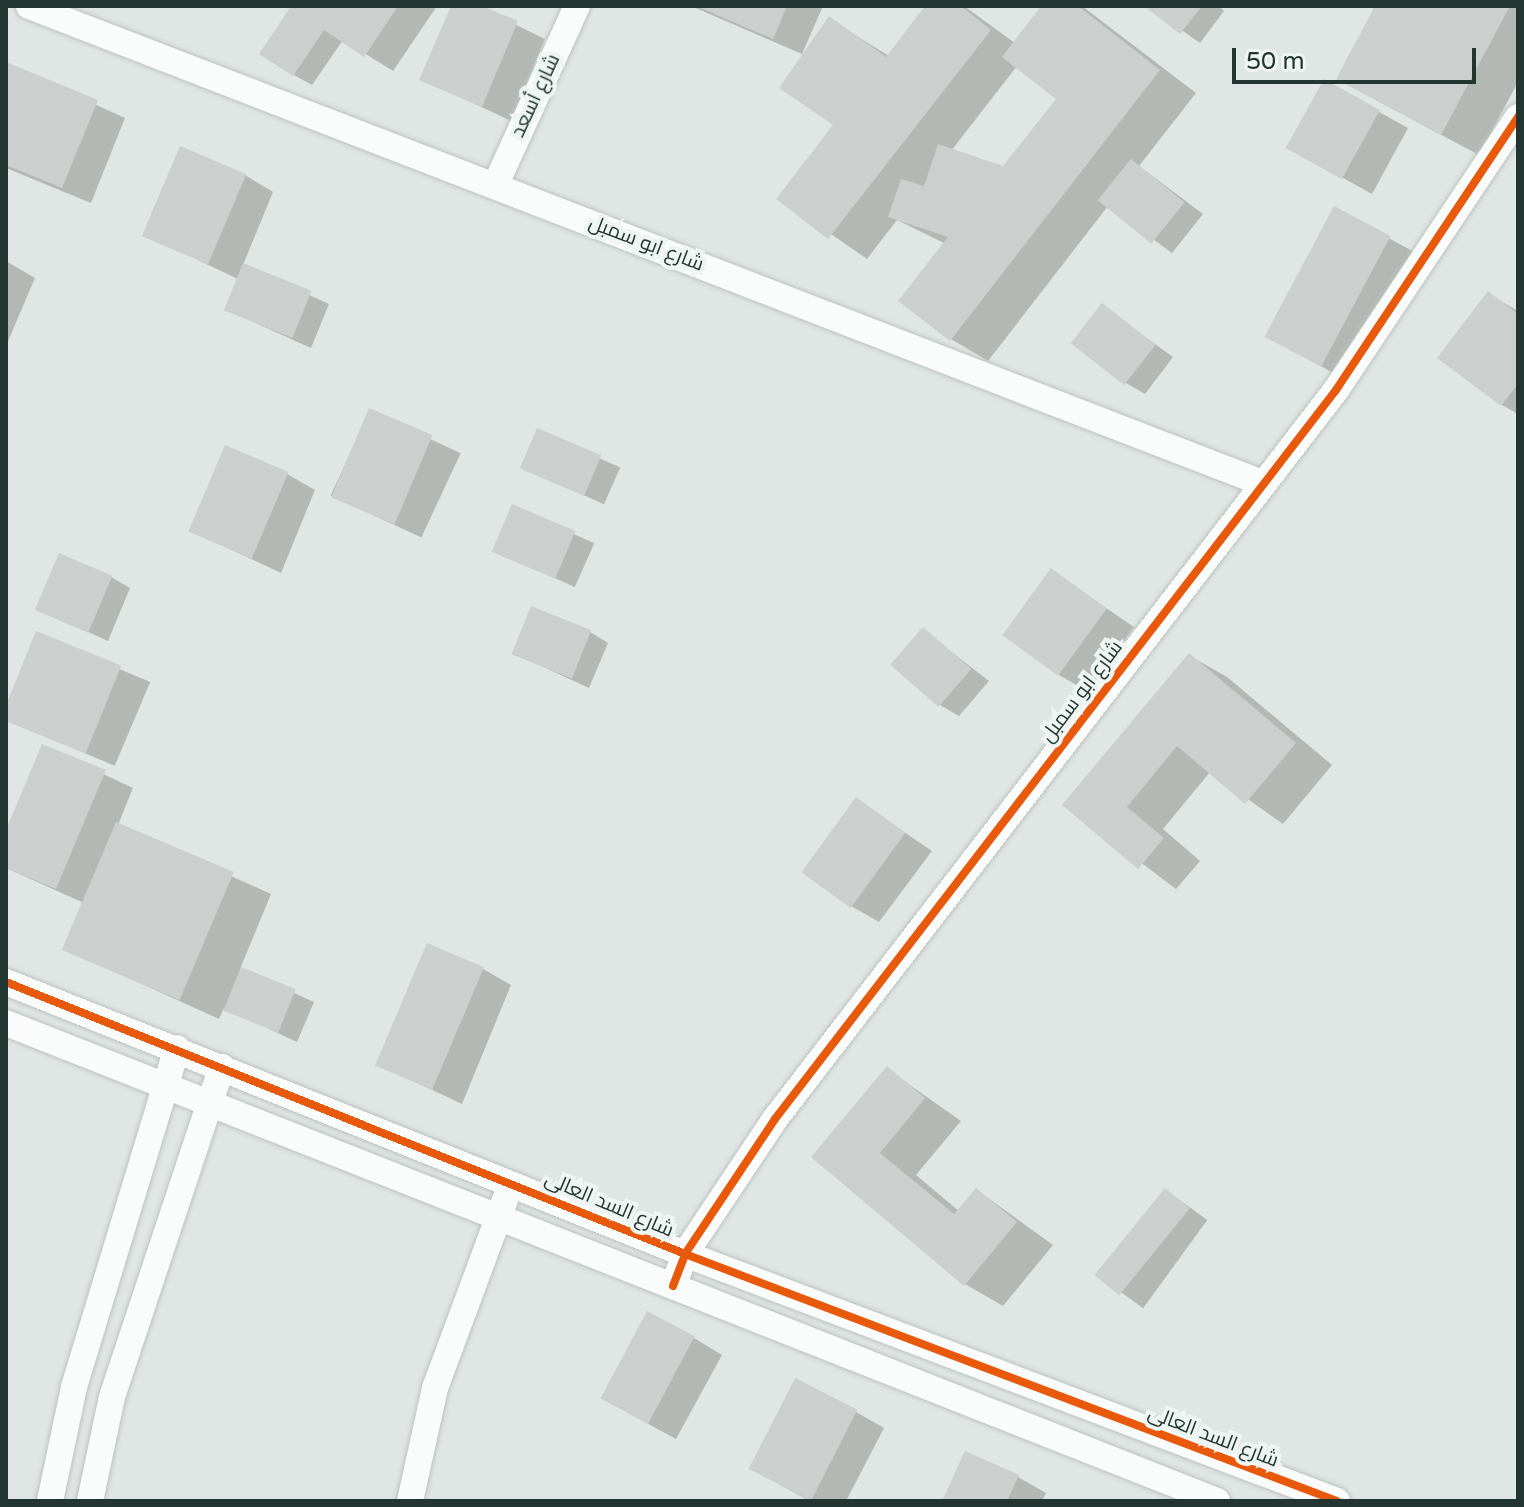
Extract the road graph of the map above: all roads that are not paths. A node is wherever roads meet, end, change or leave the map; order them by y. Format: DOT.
graph roads {
  1 [pos="29,6"];
  2 [pos="577,6"];
  3 [pos="1518,117"];
  4 [pos="495,186"];
  5 [pos="1262,483"];
  6 [pos="6,982"];
  7 [pos="6,1023"];
  8 [pos="177,1048"];
  9 [pos="222,1067"];
  10 [pos="162,1086"];
  11 [pos="210,1105"];
  12 [pos="514,1182"];
  13 [pos="498,1216"];
  14 [pos="685,1254"];
  15 [pos="673,1286"];
  16 [pos="50,1501"];
  17 [pos="90,1501"];
  18 [pos="410,1501"];
  19 [pos="1217,1501"];
  20 [pos="1337,1501"];
  1 -- 4 [label="street, شارع ابو سمبل"];
  2 -- 4 [label="street, شارع أسعد"];
  3 -- 5 [label="street, شارع ابو سمبل"];
  4 -- 5 [label="street, شارع ابو سمبل"];
  5 -- 14 [label="street, شارع ابو سمبل"];
  6 -- 8 [label="street, شارع السد العالى"];
  7 -- 10 [label="street"];
  8 -- 9 [label="street, شارع السد العالى"];
  8 -- 10 [label="street"];
  9 -- 11 [label="street"];
  9 -- 12 [label="street, شارع السد العالى"];
  10 -- 11 [label="street"];
  10 -- 16 [label="street"];
  11 -- 13 [label="street"];
  11 -- 17 [label="street"];
  12 -- 13 [label="street"];
  12 -- 14 [label="street, شارع السد العالى"];
  13 -- 15 [label="street"];
  13 -- 18 [label="street"];
  14 -- 15 [label="street, شارع ابو سمبل"];
  14 -- 20 [label="street, شارع السد العالى"];
  15 -- 19 [label="street"];
}
